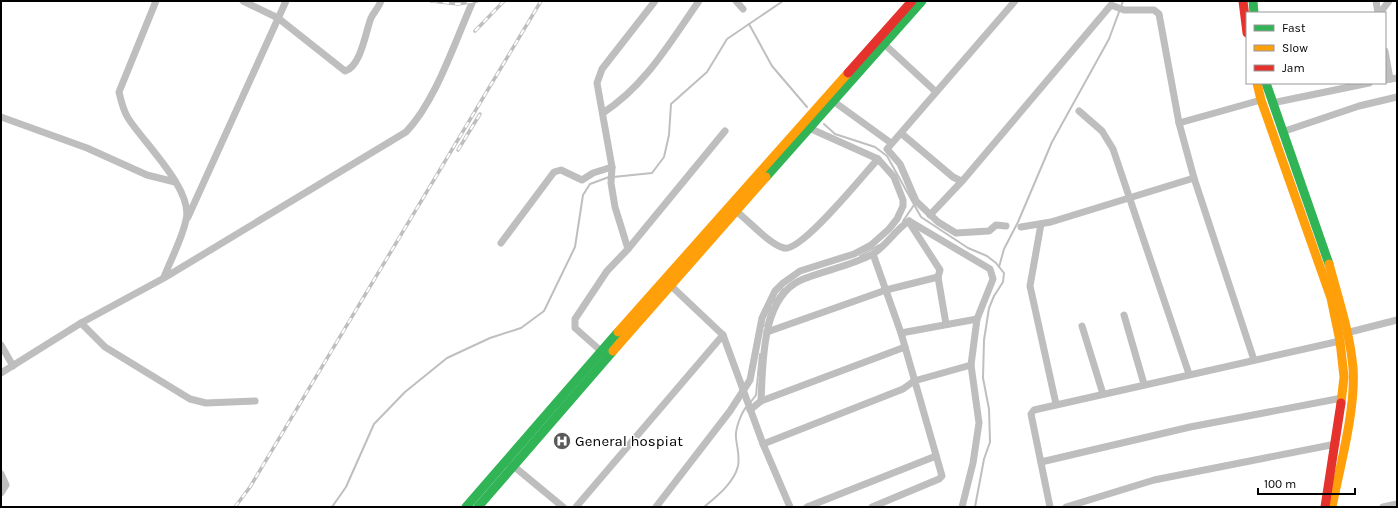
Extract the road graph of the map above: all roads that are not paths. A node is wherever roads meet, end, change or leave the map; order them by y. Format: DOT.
graph roads {
  1 [pos="156,1"];
  2 [pos="243,1"];
  3 [pos="286,1"];
  4 [pos="381,1"];
  5 [pos="473,1"];
  6 [pos="655,1"];
  7 [pos="699,1"];
  8 [pos="736,1"];
  9 [pos="912,1"];
  10 [pos="922,1"];
  11 [pos="1243,1"];
  12 [pos="1253,1"];
  13 [pos="1376,1"];
  14 [pos="1388,1"];
  15 [pos="1011,3"];
  16 [pos="744,9"];
  17 [pos="1254,12"];
  18 [pos="1379,12"];
  19 [pos="1380,12"];
  20 [pos="278,18"];
  21 [pos="1246,25"];
  22 [pos="882,41"];
  23 [pos="1386,56"];
  24 [pos="1391,79"];
  25 [pos="1257,84"];
  26 [pos="1266,84"];
  27 [pos="1364,84"];
  28 [pos="936,91"];
  29 [pos="1397,97"];
  30 [pos="1261,100"];
  31 [pos="833,102"];
  32 [pos="1272,103"];
  33 [pos="1079,111"];
  34 [pos="603,113"];
  35 [pos="1,117"];
  36 [pos="1179,123"];
  37 [pos="809,128"];
  38 [pos="725,131"];
  39 [pos="1282,132"];
  40 [pos="902,134"];
  41 [pos="892,143"];
  42 [pos="878,159"];
  43 [pos="611,169"];
  44 [pos="1194,178"];
  45 [pos="175,182"];
  46 [pos="961,182"];
  47 [pos="1130,196"];
  48 [pos="736,211"];
  49 [pos="930,215"];
  50 [pos="187,219"];
  51 [pos="909,222"];
  52 [pos="1041,224"];
  53 [pos="1006,226"];
  54 [pos="1021,227"];
  55 [pos="501,243"];
  56 [pos="628,249"];
  57 [pos="873,254"];
  58 [pos="938,277"];
  59 [pos="164,278"];
  60 [pos="668,283"];
  61 [pos="886,290"];
  62 [pos="1124,315"];
  63 [pos="976,318"];
  64 [pos="1397,320"];
  65 [pos="81,323"];
  66 [pos="946,324"];
  67 [pos="1082,326"];
  68 [pos="767,332"];
  69 [pos="1346,332"];
  70 [pos="901,333"];
  71 [pos="723,335"];
  72 [pos="1340,341"];
  73 [pos="1,345"];
  74 [pos="905,347"];
  75 [pos="601,351"];
  76 [pos="1254,360"];
  77 [pos="971,365"];
  78 [pos="13,366"];
  79 [pos="1,373"];
  80 [pos="1189,374"];
  81 [pos="914,381"];
  82 [pos="1144,384"];
  83 [pos="744,394"];
  84 [pos="1103,394"];
  85 [pos="1342,398"];
  86 [pos="256,401"];
  87 [pos="761,401"];
  88 [pos="1056,404"];
  89 [pos="750,409"];
  90 [pos="763,444"];
  91 [pos="1336,444"];
  92 [pos="936,456"];
  93 [pos="1041,462"];
  94 [pos="510,463"];
  95 [pos="1,474"];
  96 [pos="1,493"];
  97 [pos="1397,504"];
  98 [pos="466,507"];
  99 [pos="478,507"];
  100 [pos="564,507"];
  101 [pos="576,507"];
  102 [pos="656,507"];
  103 [pos="790,507"];
  104 [pos="807,507"];
  105 [pos="872,507"];
  106 [pos="962,507"];
  107 [pos="1050,507"];
  108 [pos="1066,507"];
  109 [pos="1325,507"];
  110 [pos="1332,507"];
  111 [pos="1383,507"];
  1 -- 45 [label="street"];
  2 -- 20 [label="street"];
  3 -- 20 [label="street"];
  4 -- 20 [label="street"];
  5 -- 59 [label="street"];
  6 -- 34 [label="street"];
  7 -- 34 [label="street"];
  8 -- 16 [label="street"];
  9 -- 22 [label="main road"];
  10 -- 22 [label="main road"];
  11 -- 21 [label="main road"];
  12 -- 17 [label="main road"];
  13 -- 18 [label="street"];
  14 -- 19 [label="street"];
  15 -- 28 [label="street"];
  20 -- 50 [label="street"];
  22 -- 28 [label="street"];
  22 -- 31 [label="main road"];
  22 -- 60 [label="main road"];
  23 -- 24 [label="street"];
  25 -- 30 [label="main road"];
  26 -- 32 [label="main road"];
  27 -- 32 [label="street"];
  28 -- 40 [label="street"];
  29 -- 39 [label="street"];
  30 -- 36 [label="street"];
  30 -- 72 [label="main road"];
  31 -- 37 [label="main road"];
  31 -- 41 [label="street"];
  32 -- 39 [label="main road"];
  33 -- 47 [label="street"];
  34 -- 43 [label="street"];
  35 -- 45 [label="street"];
  36 -- 44 [label="street"];
  36 -- 46 [label="street"];
  37 -- 42 [label="street"];
  37 -- 48 [label="main road"];
  38 -- 56 [label="street"];
  39 -- 69 [label="main road"];
  40 -- 41 [label="street"];
  40 -- 46 [label="street"];
  41 -- 49 [label="street"];
  42 -- 48 [label="street"];
  42 -- 83 [label="street"];
  43 -- 55 [label="street"];
  43 -- 56 [label="street"];
  44 -- 47 [label="street"];
  44 -- 76 [label="street"];
  45 -- 50 [label="street"];
  46 -- 49 [label="street"];
  47 -- 52 [label="street"];
  47 -- 80 [label="street"];
  48 -- 60 [label="main road"];
  49 -- 53 [label="street"];
  50 -- 59 [label="street"];
  51 -- 57 [label="street"];
  51 -- 58 [label="street"];
  51 -- 63 [label="street"];
  52 -- 54 [label="street"];
  52 -- 88 [label="street"];
  56 -- 75 [label="street"];
  57 -- 61 [label="street"];
  57 -- 68 [label="street"];
  58 -- 61 [label="street"];
  58 -- 66 [label="street"];
  59 -- 65 [label="street"];
  60 -- 71 [label="street"];
  60 -- 75 [label="main road"];
  60 -- 94 [label="main road"];
  61 -- 68 [label="street"];
  61 -- 70 [label="street"];
  62 -- 82 [label="street"];
  63 -- 66 [label="street"];
  63 -- 77 [label="street"];
  64 -- 69 [label="street"];
  65 -- 78 [label="street"];
  65 -- 86 [label="street"];
  66 -- 70 [label="street"];
  67 -- 84 [label="street"];
  68 -- 87 [label="street"];
  69 -- 110 [label="main road"];
  70 -- 74 [label="street"];
  71 -- 83 [label="street"];
  71 -- 101 [label="street"];
  72 -- 76 [label="street"];
  72 -- 85 [label="main road"];
  73 -- 78 [label="street"];
  74 -- 81 [label="street"];
  74 -- 87 [label="street"];
  75 -- 94 [label="main road"];
  76 -- 80 [label="street"];
  77 -- 81 [label="street"];
  77 -- 106 [label="street"];
  78 -- 79 [label="street"];
  80 -- 82 [label="street"];
  81 -- 90 [label="street"];
  81 -- 92 [label="street"];
  82 -- 84 [label="street"];
  83 -- 89 [label="street"];
  83 -- 102 [label="street"];
  84 -- 88 [label="street"];
  85 -- 91 [label="main road"];
  85 -- 93 [label="street"];
  87 -- 89 [label="street"];
  88 -- 93 [label="street"];
  89 -- 90 [label="street"];
  90 -- 103 [label="street"];
  91 -- 108 [label="street"];
  91 -- 109 [label="main road"];
  92 -- 104 [label="street"];
  92 -- 105 [label="street"];
  93 -- 107 [label="street"];
  94 -- 98 [label="main road"];
  94 -- 99 [label="main road"];
  94 -- 100 [label="street"];
  95 -- 96 [label="street"];
  97 -- 111 [label="street"];
}
